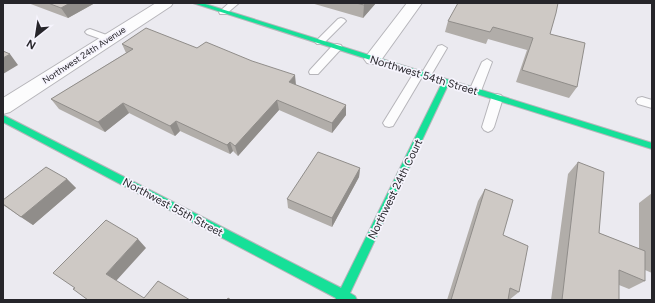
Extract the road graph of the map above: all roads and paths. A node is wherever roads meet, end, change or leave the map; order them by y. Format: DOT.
graph roads {
  1 [pos="166,3"];
  2 [pos="196,3"];
  3 [pos="235,3"];
  4 [pos="415,3"];
  5 [pos="223,12"];
  6 [pos="341,21"];
  7 [pos="90,32"];
  8 [pos="109,40"];
  9 [pos="320,42"];
  10 [pos="337,47"];
  11 [pos="442,48"];
  12 [pos="373,59"];
  13 [pos="487,62"];
  14 [pos="314,72"];
  15 [pos="422,74"];
  16 [pos="446,82"];
  17 [pos="474,90"];
  18 [pos="497,98"];
  19 [pos="3,107"];
  20 [pos="3,118"];
  21 [pos="389,123"];
  22 [pos="488,127"];
  23 [pos="652,146"];
  24 [pos="345,299"];
  1 -- 8 [label="street, Northwest 24th Avenue"];
  2 -- 5 [label="street, Northwest 54th Street"];
  3 -- 5 [label="lane"];
  4 -- 12 [label="street"];
  5 -- 9 [label="street, Northwest 54th Street"];
  6 -- 9 [label="lane"];
  7 -- 8 [label="lane"];
  8 -- 19 [label="street, Northwest 24th Avenue"];
  9 -- 10 [label="street, Northwest 54th Street"];
  10 -- 12 [label="street, Northwest 54th Street"];
  10 -- 14 [label="lane"];
  11 -- 15 [label="lane"];
  12 -- 15 [label="street, Northwest 54th Street"];
  13 -- 17 [label="lane"];
  15 -- 16 [label="street, Northwest 54th Street"];
  15 -- 21 [label="lane"];
  16 -- 17 [label="street, Northwest 54th Street"];
  16 -- 24 [label="street, Northwest 24th Court"];
  17 -- 18 [label="street, Northwest 54th Street"];
  18 -- 22 [label="lane"];
  18 -- 23 [label="street, Northwest 54th Street"];
  20 -- 24 [label="street, Northwest 55th Street"];
}
